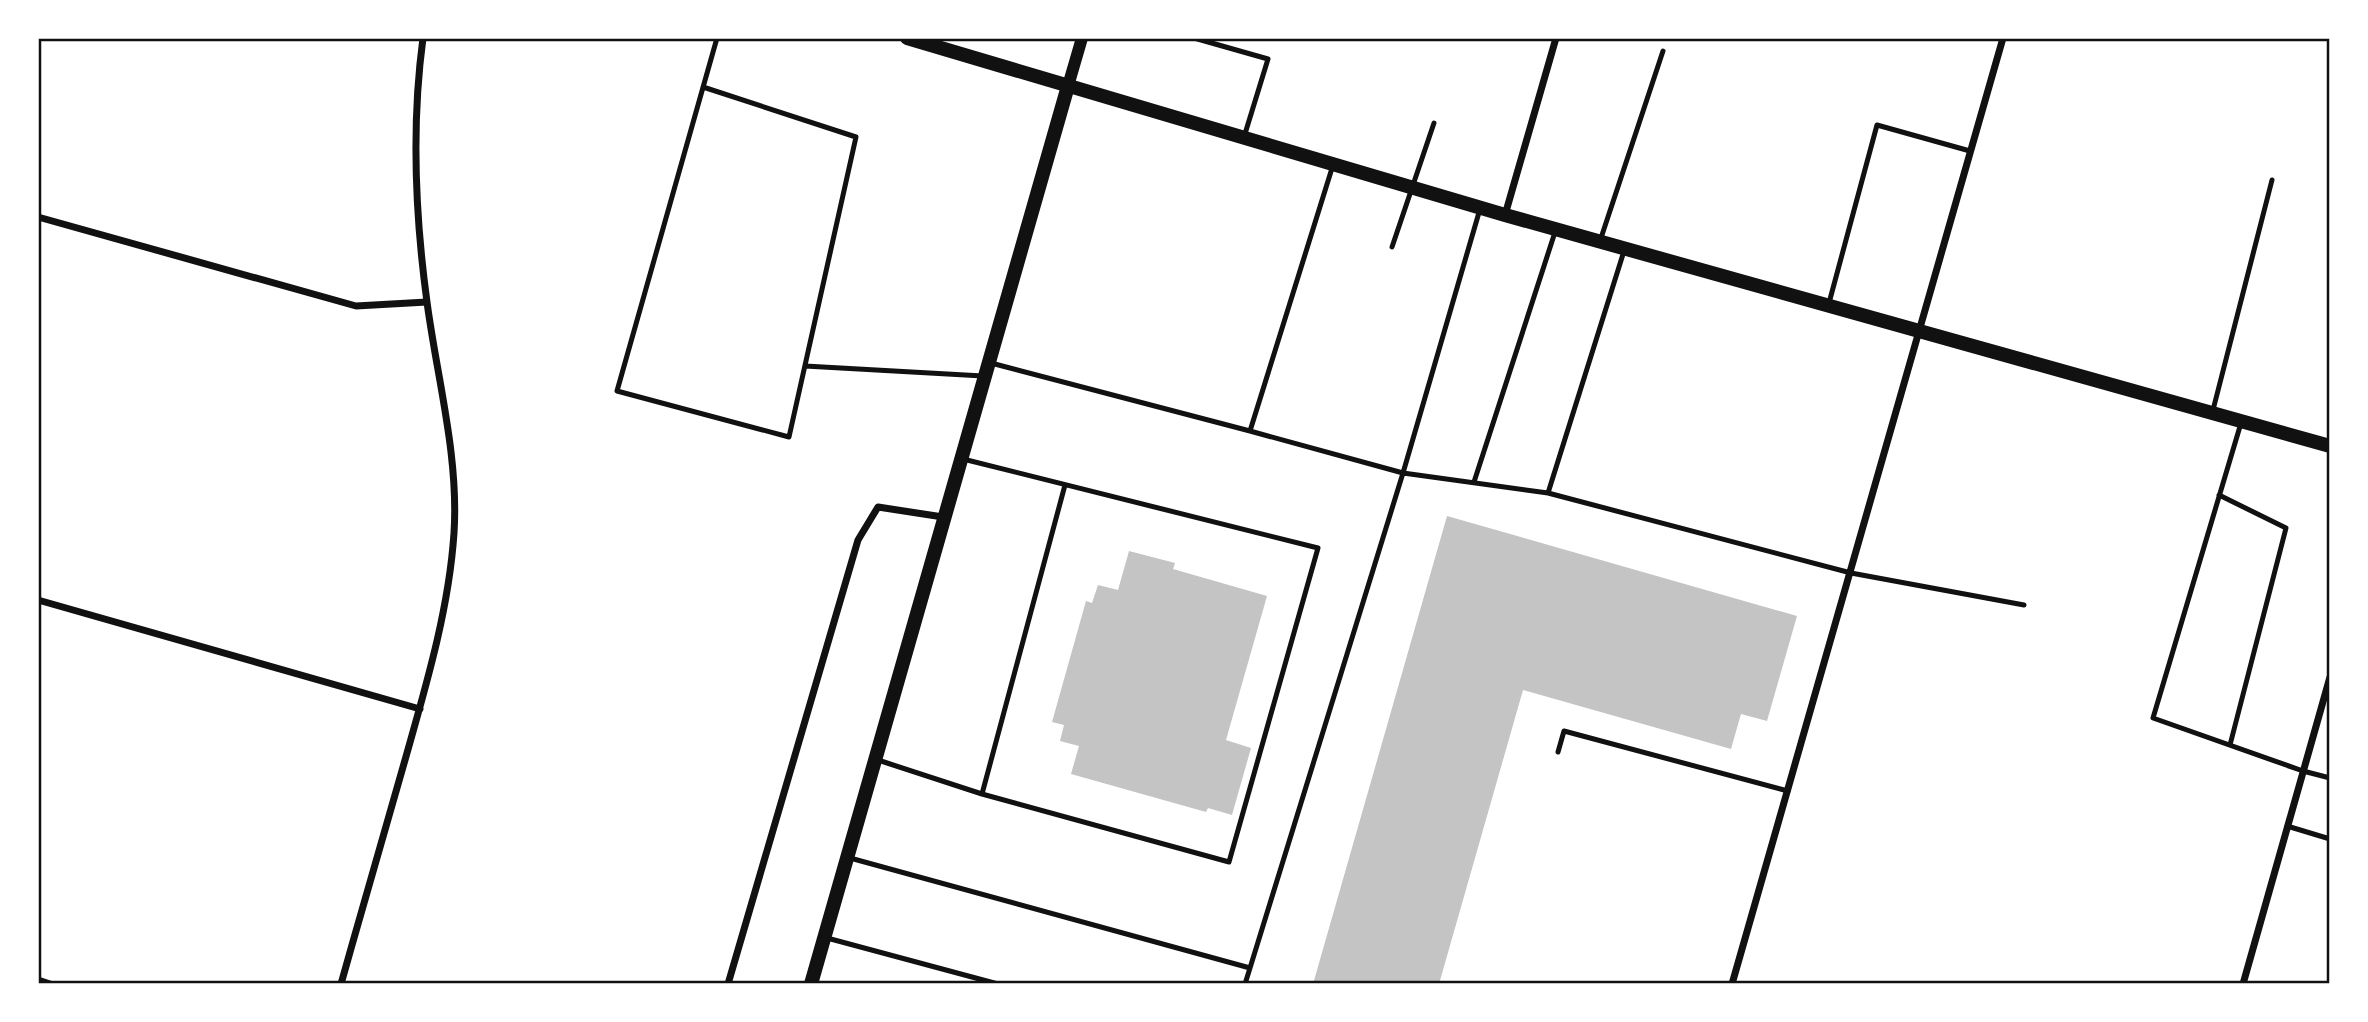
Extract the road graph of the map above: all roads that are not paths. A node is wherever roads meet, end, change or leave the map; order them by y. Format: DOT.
graph roads {
  1 [pos="423,38"];
  2 [pos="717,38"];
  3 [pos="906,38"];
  4 [pos="1082,38"];
  5 [pos="1194,38"];
  6 [pos="1556,38"];
  7 [pos="2003,38"];
  8 [pos="1663,51"];
  9 [pos="1068,86"];
  10 [pos="703,88"];
  11 [pos="1434,123"];
  12 [pos="1244,136"];
  13 [pos="1970,150"];
  14 [pos="1333,164"];
  15 [pos="2272,180"];
  16 [pos="1410,187"];
  17 [pos="1480,208"];
  18 [pos="1505,215"];
  19 [pos="38,217"];
  20 [pos="1556,229"];
  21 [pos="1600,241"];
  22 [pos="1392,247"];
  23 [pos="1625,248"];
  24 [pos="427,302"];
  25 [pos="1829,304"];
  26 [pos="1920,330"];
  27 [pos="805,366"];
  28 [pos="986,369"];
  29 [pos="2212,413"];
  30 [pos="2242,422"];
  31 [pos="1250,431"];
  32 [pos="2329,446"];
  33 [pos="960,458"];
  34 [pos="1403,473"];
  35 [pos="1474,482"];
  36 [pos="1065,485"];
  37 [pos="1548,493"];
  38 [pos="2219,495"];
  39 [pos="943,517"];
  40 [pos="1851,573"];
  41 [pos="38,600"];
  42 [pos="2024,606"];
  43 [pos="2329,677"];
  44 [pos="420,709"];
  45 [pos="2230,745"];
  46 [pos="1558,752"];
  47 [pos="874,758"];
  48 [pos="2303,771"];
  49 [pos="2329,778"];
  50 [pos="1788,791"];
  51 [pos="982,794"];
  52 [pos="2287,826"];
  53 [pos="2329,839"];
  54 [pos="847,857"];
  55 [pos="824,937"];
  56 [pos="1250,968"];
  57 [pos="38,980"];
  58 [pos="50,984"];
  59 [pos="341,984"];
  60 [pos="728,984"];
  61 [pos="811,984"];
  62 [pos="998,984"];
  63 [pos="1245,984"];
  64 [pos="1732,984"];
  65 [pos="2243,984"];
  1 -- 24 [label="street"];
  2 -- 10 [label="lane"];
  3 -- 9 [label="main road"];
  4 -- 9 [label="street"];
  5 -- 12 [label="lane"];
  6 -- 18 [label="street"];
  7 -- 13 [label="street"];
  8 -- 21 [label="lane"];
  9 -- 12 [label="main road"];
  9 -- 28 [label="main road"];
  10 -- 27 [label="lane"];
  10 -- 27 [label="lane"];
  11 -- 16 [label="lane"];
  12 -- 14 [label="main road"];
  13 -- 25 [label="lane"];
  13 -- 26 [label="street"];
  14 -- 16 [label="main road"];
  14 -- 31 [label="lane"];
  15 -- 29 [label="lane"];
  16 -- 17 [label="main road"];
  16 -- 22 [label="lane"];
  17 -- 18 [label="main road"];
  17 -- 34 [label="lane"];
  18 -- 20 [label="main road"];
  19 -- 24 [label="street"];
  20 -- 21 [label="main road"];
  20 -- 35 [label="lane"];
  21 -- 23 [label="main road"];
  23 -- 25 [label="main road"];
  23 -- 37 [label="lane"];
  24 -- 44 [label="street"];
  25 -- 26 [label="main road"];
  26 -- 29 [label="main road"];
  26 -- 40 [label="street"];
  27 -- 28 [label="lane"];
  28 -- 31 [label="lane"];
  28 -- 33 [label="main road"];
  29 -- 30 [label="main road"];
  30 -- 32 [label="main road"];
  30 -- 38 [label="lane"];
  31 -- 34 [label="lane"];
  33 -- 36 [label="lane"];
  33 -- 39 [label="main road"];
  34 -- 35 [label="lane"];
  34 -- 56 [label="lane"];
  35 -- 37 [label="lane"];
  36 -- 51 [label="lane"];
  36 -- 51 [label="lane"];
  37 -- 40 [label="lane"];
  38 -- 45 [label="lane"];
  38 -- 45 [label="lane"];
  39 -- 47 [label="main road"];
  39 -- 60 [label="street"];
  40 -- 42 [label="lane"];
  40 -- 50 [label="street"];
  41 -- 44 [label="street"];
  43 -- 48 [label="street"];
  44 -- 59 [label="street"];
  45 -- 48 [label="lane"];
  46 -- 50 [label="lane"];
  47 -- 51 [label="lane"];
  47 -- 54 [label="main road"];
  48 -- 49 [label="lane"];
  48 -- 52 [label="street"];
  50 -- 64 [label="street"];
  52 -- 53 [label="lane"];
  52 -- 65 [label="street"];
  54 -- 55 [label="main road"];
  54 -- 56 [label="lane"];
  55 -- 61 [label="main road"];
  55 -- 62 [label="lane"];
  56 -- 63 [label="lane"];
  57 -- 58 [label="street"];
}
